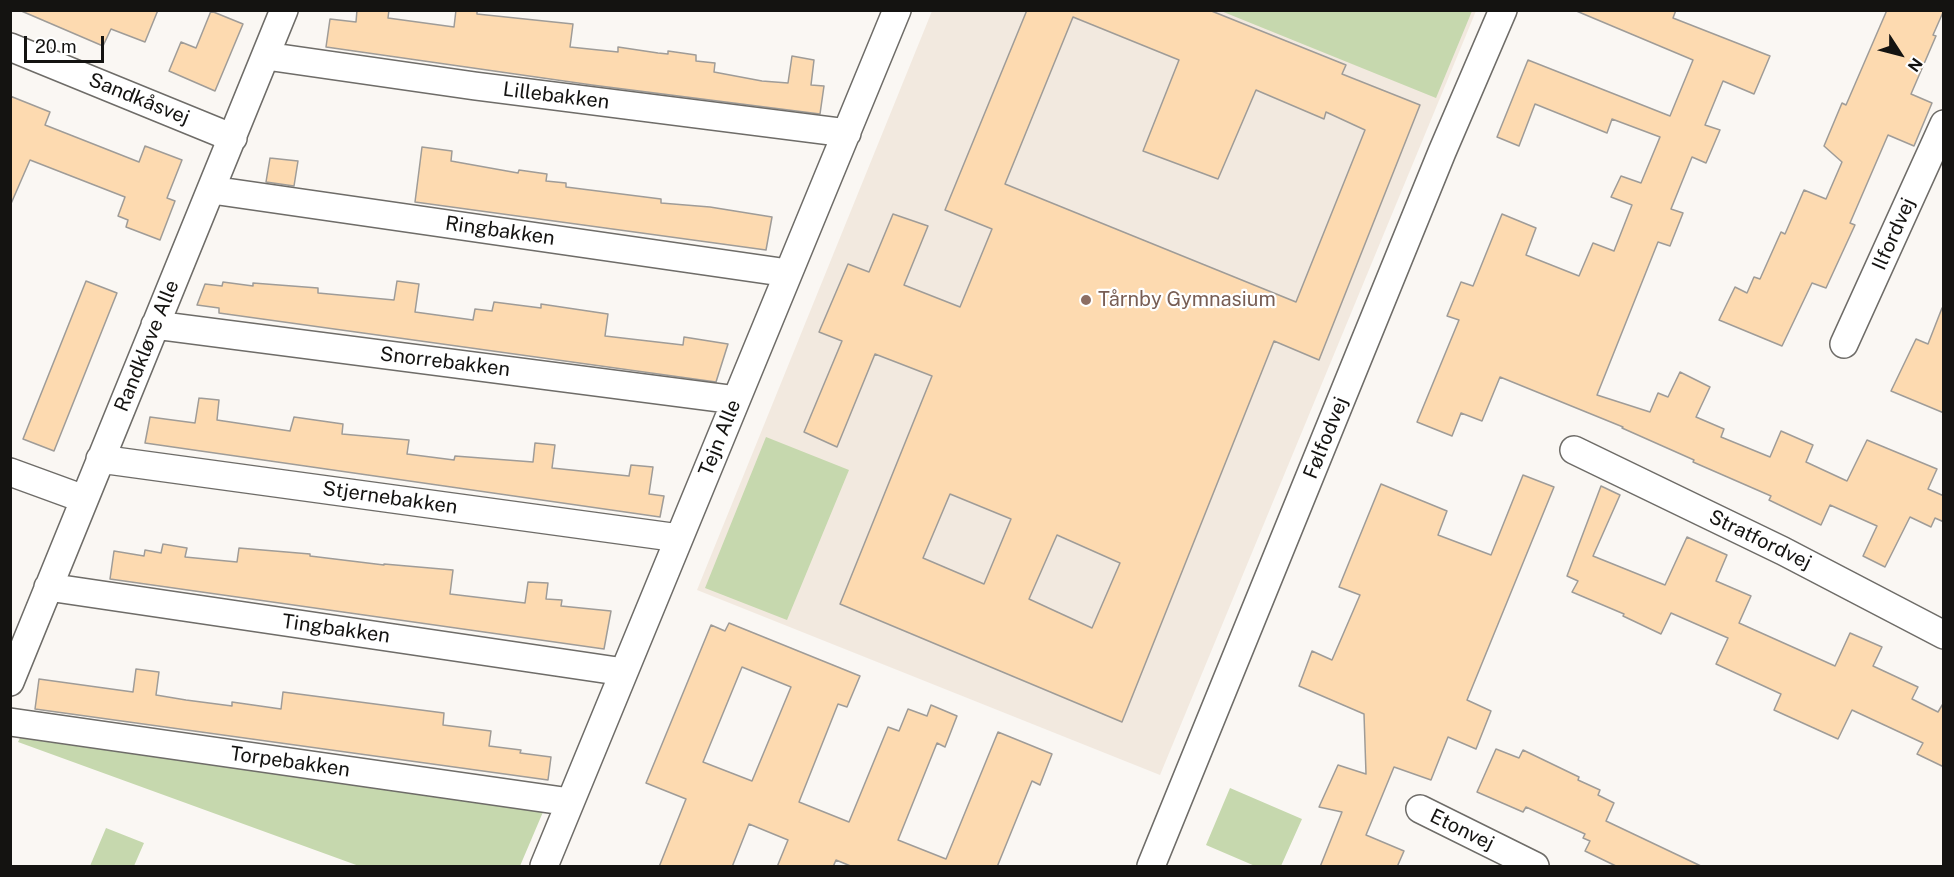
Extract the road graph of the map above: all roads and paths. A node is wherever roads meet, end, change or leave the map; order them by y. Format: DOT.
graph roads {
  1 [pos="284,10"];
  2 [pos="897,10"];
  3 [pos="1503,10"];
  4 [pos="10,47"];
  5 [pos="266,56"];
  6 [pos="1944,124"];
  7 [pos="847,133"];
  8 [pos="233,138"];
  9 [pos="212,190"];
  10 [pos="788,273"];
  11 [pos="155,325"];
  12 [pos="1844,344"];
  13 [pos="736,400"];
  14 [pos="1574,450"];
  15 [pos="100,459"];
  16 [pos="10,472"];
  17 [pos="84,499"];
  18 [pos="679,538"];
  19 [pos="48,587"];
  20 [pos="1944,635"];
  21 [pos="624,672"];
  22 [pos="10,682"];
  23 [pos="10,722"];
  24 [pos="570,802"];
  25 [pos="1420,809"];
  26 [pos="543,867"];
  27 [pos="1151,867"];
  28 [pos="1535,867"];
  1 -- 5 [label="street, Randkløve Alle"];
  2 -- 7 [label="street, Tejn Alle"];
  3 -- 27 [label="street, Følfodvej"];
  4 -- 8 [label="street, Sandkåsvej"];
  5 -- 7 [label="street, Lillebakken"];
  5 -- 8 [label="street, Randkløve Alle"];
  6 -- 12 [label="street, Ilfordvej"];
  7 -- 10 [label="street, Tejn Alle"];
  8 -- 9 [label="street, Randkløve Alle"];
  9 -- 10 [label="street, Ringbakken"];
  9 -- 11 [label="street, Randkløve Alle"];
  10 -- 13 [label="street, Tejn Alle"];
  11 -- 13 [label="street, Snorrebakken"];
  11 -- 15 [label="street, Randkløve Alle"];
  13 -- 18 [label="street, Tejn Alle"];
  14 -- 20 [label="street, Stratfordvej"];
  15 -- 17 [label="street, Randkløve Alle"];
  15 -- 18 [label="street, Stjernebakken"];
  16 -- 17 [label="street"];
  17 -- 19 [label="street, Randkløve Alle"];
  18 -- 21 [label="street, Tejn Alle"];
  19 -- 21 [label="street, Tingbakken"];
  19 -- 22 [label="street, Randkløve Alle"];
  21 -- 24 [label="street, Tejn Alle"];
  23 -- 24 [label="street, Torpebakken"];
  24 -- 26 [label="street, Tejn Alle"];
  25 -- 28 [label="street, Etonvej"];
}
